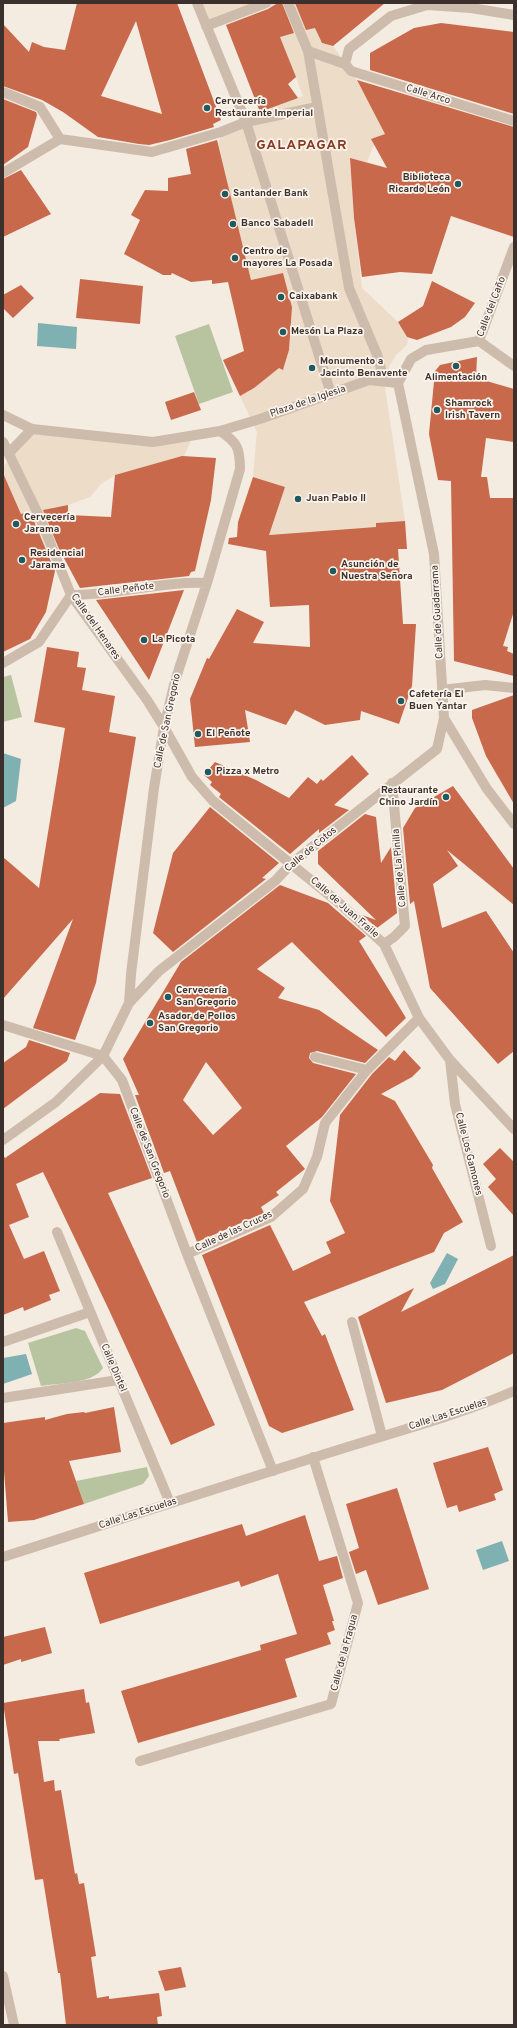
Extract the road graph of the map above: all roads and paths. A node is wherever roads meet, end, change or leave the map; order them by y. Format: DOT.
graph roads {
  1 [pos="197,3"];
  2 [pos="266,3"];
  3 [pos="288,3"];
  4 [pos="514,15"];
  5 [pos="206,26"];
  6 [pos="308,51"];
  7 [pos="345,64"];
  8 [pos="3,92"];
  9 [pos="317,107"];
  10 [pos="514,121"];
  11 [pos="246,122"];
  12 [pos="60,139"];
  13 [pos="3,173"];
  14 [pos="514,247"];
  15 [pos="479,341"];
  16 [pos="514,366"];
  17 [pos="384,381"];
  18 [pos="398,383"];
  19 [pos="331,394"];
  20 [pos="3,415"];
  21 [pos="32,429"];
  22 [pos="220,431"];
  23 [pos="3,442"];
  24 [pos="9,453"];
  25 [pos="207,583"];
  26 [pos="71,595"];
  27 [pos="3,663"];
  28 [pos="514,688"];
  29 [pos="442,690"];
  30 [pos="444,718"];
  31 [pos="164,727"];
  32 [pos="392,783"];
  33 [pos="514,824"];
  34 [pos="292,864"];
  35 [pos="384,944"];
  36 [pos="159,970"];
  37 [pos="129,1003"];
  38 [pos="419,1018"];
  39 [pos="3,1025"];
  40 [pos="102,1056"];
  41 [pos="315,1057"];
  42 [pos="450,1060"];
  43 [pos="367,1070"];
  44 [pos="514,1129"];
  45 [pos="3,1140"];
  46 [pos="57,1232"];
  47 [pos="491,1246"];
  48 [pos="187,1254"];
  49 [pos="90,1312"];
  50 [pos="352,1322"];
  51 [pos="3,1342"];
  52 [pos="118,1380"];
  53 [pos="514,1391"];
  54 [pos="3,1398"];
  55 [pos="382,1436"];
  56 [pos="313,1457"];
  57 [pos="273,1471"];
  58 [pos="170,1503"];
  59 [pos="3,1558"];
  60 [pos="140,1761"];
  61 [pos="3,1976"];
  62 [pos="14,2025"];
  1 -- 5 [label="street"];
  2 -- 5 [label="street"];
  3 -- 6 [label="street"];
  4 -- 7 [label="street"];
  5 -- 11 [label="street"];
  6 -- 7 [label="street, Calle Arco"];
  6 -- 9 [label="street"];
  7 -- 10 [label="street, Calle Arco"];
  8 -- 12 [label="street"];
  9 -- 11 [label="street"];
  9 -- 17 [label="street"];
  11 -- 12 [label="street"];
  11 -- 19 [label="street"];
  12 -- 13 [label="street"];
  14 -- 15 [label="street, Calle del Caño"];
  15 -- 16 [label="street"];
  15 -- 18 [label="street, Calle del Caño"];
  17 -- 18 [label="street, Plaza de la Iglesia"];
  17 -- 19 [label="street, Plaza de la Iglesia"];
  18 -- 29 [label="street, Calle de Guadarrama"];
  19 -- 22 [label="street, Plaza de la Iglesia"];
  20 -- 21 [label="street, Plaza de la Iglesia"];
  21 -- 22 [label="street, Plaza de la Iglesia"];
  21 -- 24 [label="street"];
  22 -- 25 [label="street, Calle de San Gregorio"];
  23 -- 24 [label="street, Calle del Henares"];
  24 -- 26 [label="street, Calle del Henares"];
  25 -- 26 [label="street, Calle Peñote"];
  25 -- 31 [label="street, Calle de San Gregorio"];
  26 -- 27 [label="street"];
  26 -- 31 [label="street, Calle del Henares"];
  28 -- 29 [label="street"];
  29 -- 30 [label="street, Calle de Guadarrama"];
  30 -- 32 [label="street, Calle de Cotos"];
  30 -- 33 [label="street, Calle de Guadarrama"];
  31 -- 34 [label="street, Calle de Juan Fraile"];
  31 -- 37 [label="street, Calle de San Gregorio"];
  32 -- 34 [label="street, Calle de Cotos"];
  32 -- 35 [label="street, Calle de La Pinilla"];
  34 -- 35 [label="street, Calle de Juan Fraile"];
  34 -- 36 [label="street, Calle de Cotos"];
  35 -- 38 [label="street, Calle de Juan Fraile"];
  36 -- 37 [label="street, Calle de San Gregorio"];
  37 -- 40 [label="street, Calle de San Gregorio"];
  38 -- 42 [label="street, Calle de Juan Fraile"];
  38 -- 43 [label="street, Calle de las Cruces"];
  39 -- 40 [label="street"];
  40 -- 45 [label="street, Calle de San Gregorio"];
  40 -- 48 [label="street, Calle de San Gregorio"];
  41 -- 43 [label="street"];
  42 -- 44 [label="street, Calle de Juan Fraile"];
  42 -- 47 [label="street, Calle Los Gamones"];
  43 -- 48 [label="street, Calle de las Cruces"];
  46 -- 49 [label="street, Calle Dintel"];
  48 -- 57 [label="street"];
  49 -- 51 [label="street"];
  49 -- 52 [label="street, Calle Dintel"];
  50 -- 55 [label="street"];
  52 -- 54 [label="street"];
  52 -- 58 [label="street, Calle Dintel"];
  53 -- 55 [label="street, Calle Las Escuelas"];
  55 -- 56 [label="street, Calle Las Escuelas"];
  56 -- 57 [label="street, Calle Las Escuelas"];
  56 -- 60 [label="street, Calle de la Fragua"];
  57 -- 58 [label="street, Calle Las Escuelas"];
  58 -- 59 [label="street, Calle Las Escuelas"];
  61 -- 62 [label="street"];
}
